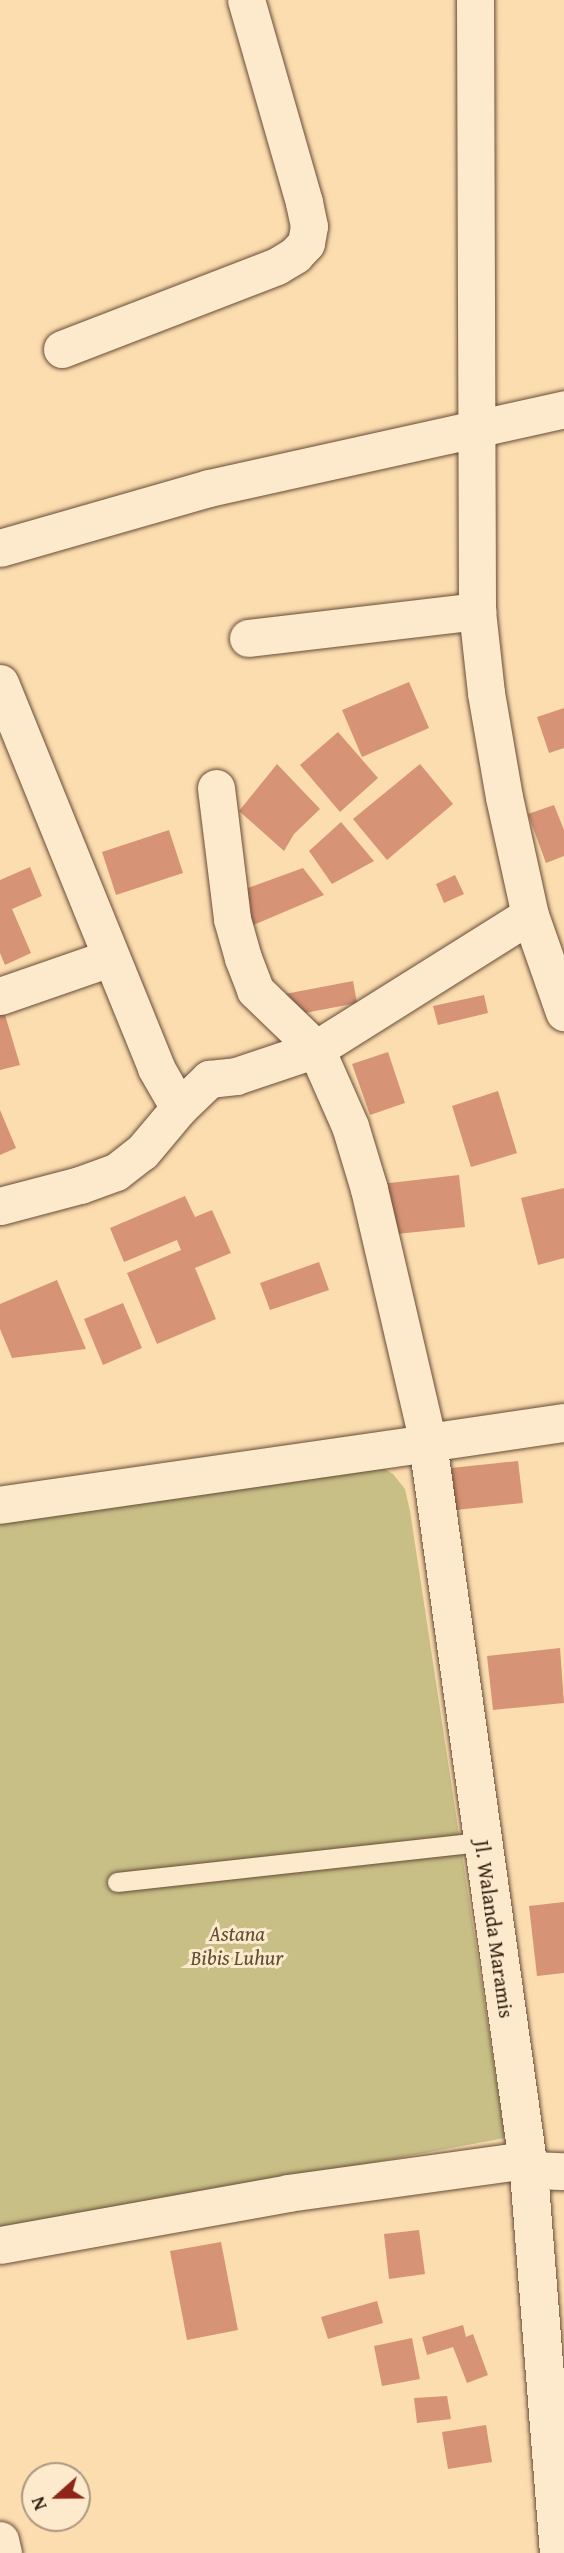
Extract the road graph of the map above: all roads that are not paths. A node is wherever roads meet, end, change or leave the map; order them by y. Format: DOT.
graph roads {
  1 [pos="246,0"];
  2 [pos="475,0"];
  3 [pos="62,349"];
  4 [pos="564,409"];
  5 [pos="476,430"];
  6 [pos="0,548"];
  7 [pos="477,611"];
  8 [pos="248,638"];
  9 [pos="0,684"];
  10 [pos="216,788"];
  11 [pos="530,915"];
  12 [pos="110,958"];
  13 [pos="0,996"];
  14 [pos="564,1012"];
  15 [pos="316,1049"];
  16 [pos="179,1108"];
  17 [pos="0,1206"];
  18 [pos="564,1423"];
  19 [pos="428,1443"];
  20 [pos="0,1506"];
  21 [pos="482,1842"];
  22 [pos="117,1882"];
  23 [pos="540,2167"];
  24 [pos="0,2245"];
  25 [pos="0,2540"];
  26 [pos="2,2553"];
  27 [pos="559,2553"];
  1 -- 3 [label="street"];
  2 -- 5 [label="street"];
  4 -- 5 [label="street"];
  5 -- 6 [label="street"];
  5 -- 7 [label="street"];
  7 -- 8 [label="street"];
  7 -- 11 [label="street"];
  9 -- 12 [label="street"];
  10 -- 15 [label="street"];
  11 -- 14 [label="street"];
  11 -- 15 [label="street"];
  12 -- 13 [label="street"];
  12 -- 16 [label="street"];
  15 -- 16 [label="street"];
  15 -- 19 [label="street"];
  16 -- 17 [label="street"];
  18 -- 19 [label="street"];
  19 -- 20 [label="street"];
  19 -- 21 [label="street, Jl. Walanda Maramis"];
  21 -- 22 [label="lane"];
  21 -- 23 [label="street, Jl. Walanda Maramis"];
  23 -- 24 [label="street"];
  23 -- 27 [label="street, Jl. Walanda Maramis"];
  25 -- 26 [label="street"];
}
